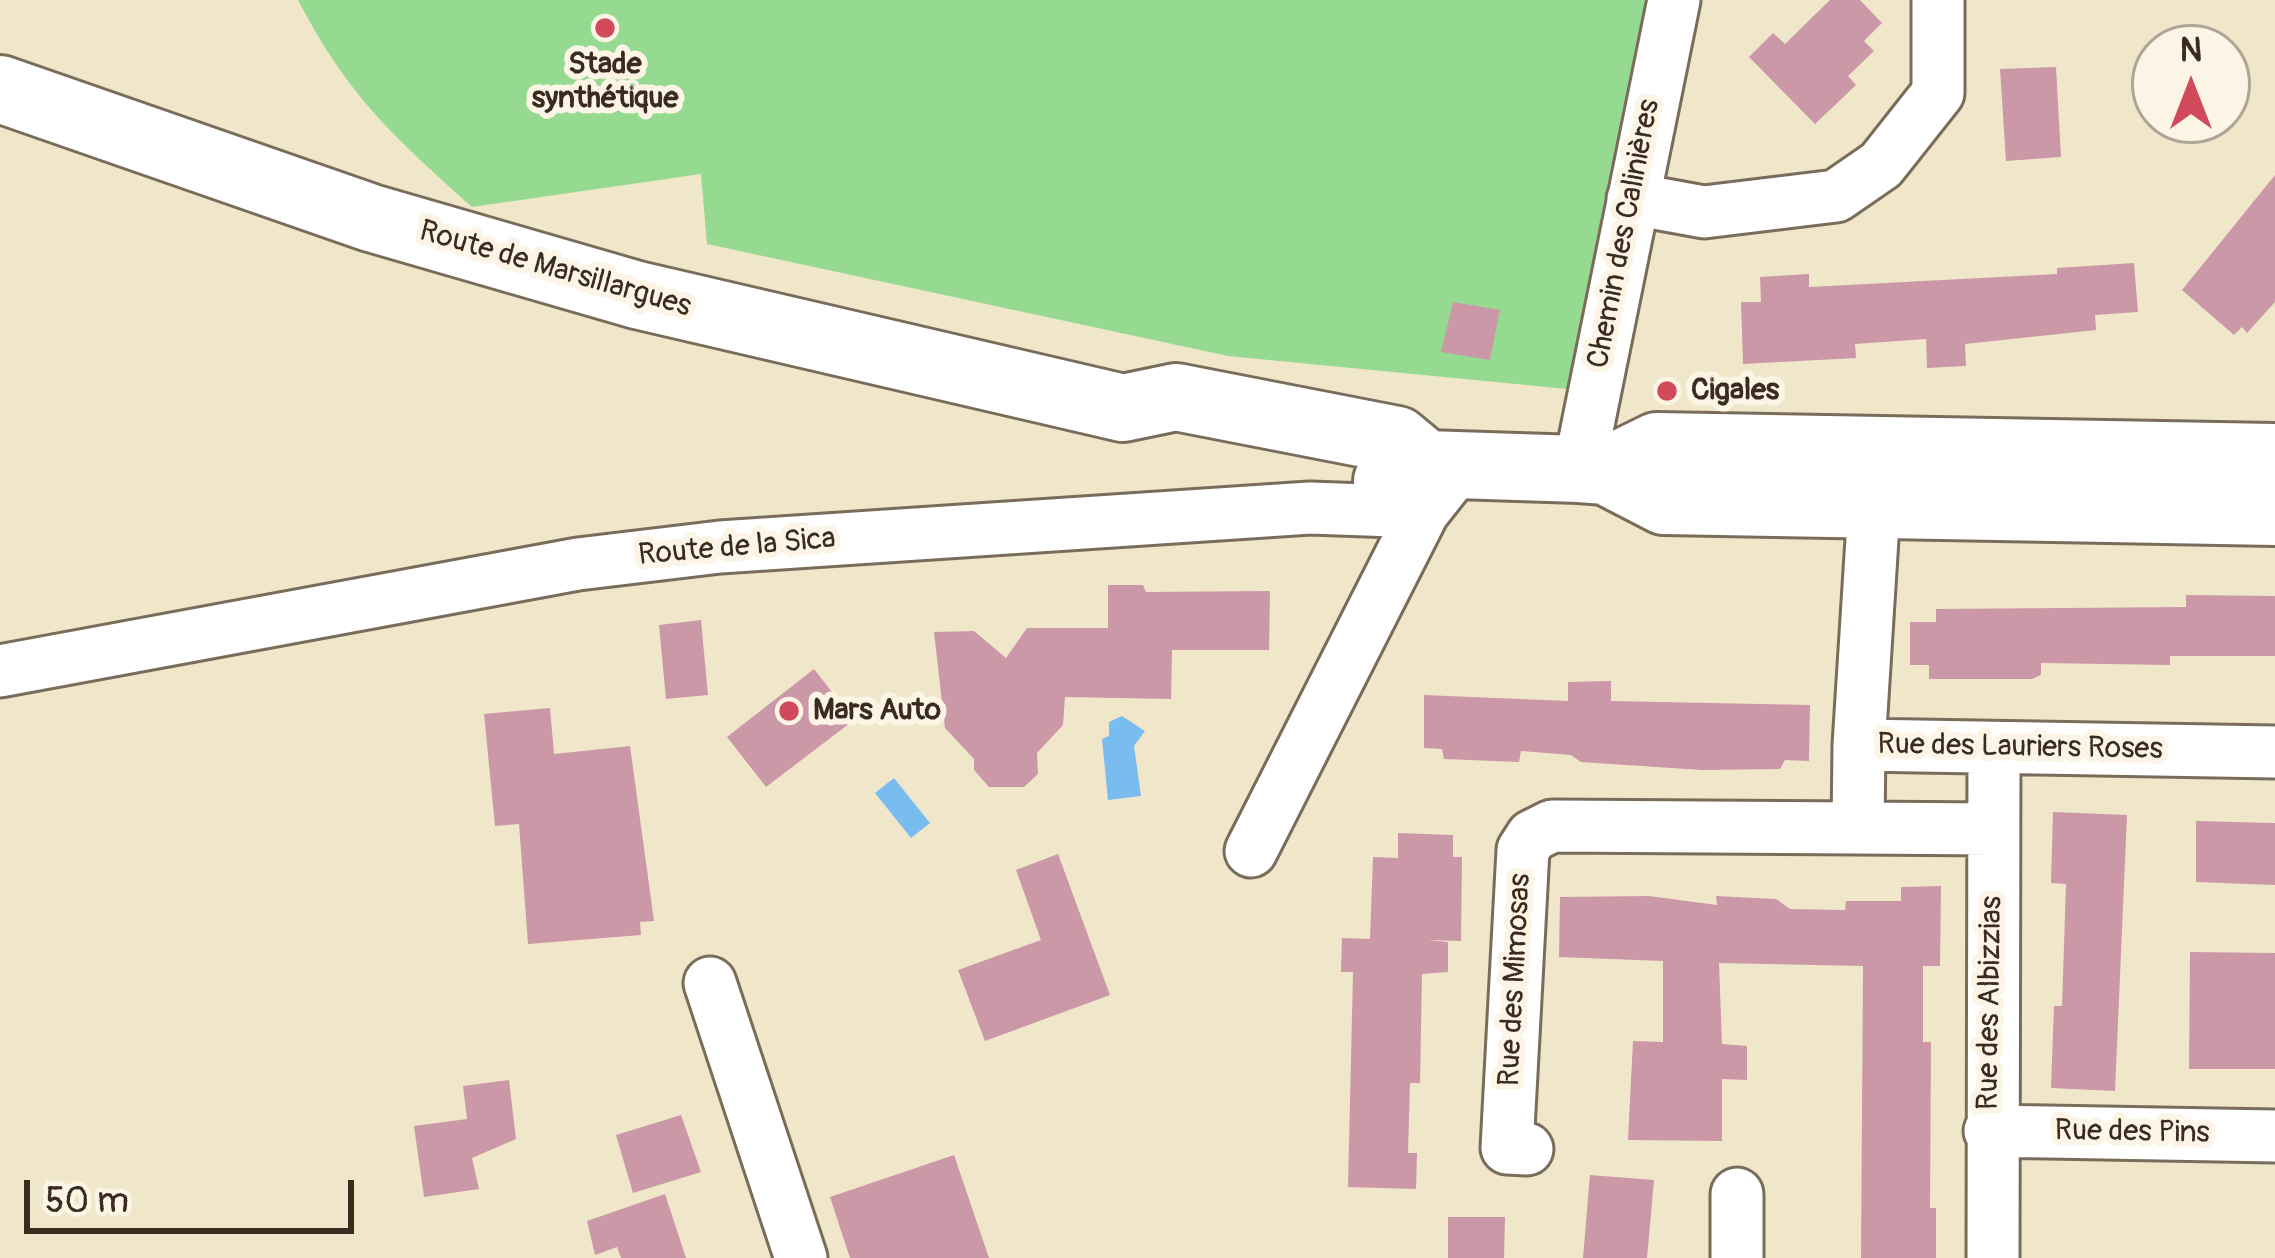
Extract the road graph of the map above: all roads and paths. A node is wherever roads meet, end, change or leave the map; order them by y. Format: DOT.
graph roads {
  1 [pos="1675,0"];
  2 [pos="1938,0"];
  3 [pos="0,89"];
  4 [pos="1634,199"];
  5 [pos="2275,457"];
  6 [pos="1593,470"];
  7 [pos="1880,477"];
  8 [pos="1436,480"];
  9 [pos="2275,512"];
  10 [pos="0,670"];
  11 [pos="1859,746"];
  12 [pos="1994,748"];
  13 [pos="2275,752"];
  14 [pos="1858,828"];
  15 [pos="1993,829"];
  16 [pos="1251,851"];
  17 [pos="710,983"];
  18 [pos="1990,1131"];
  19 [pos="2275,1136"];
  20 [pos="1527,1149"];
  21 [pos="1737,1195"];
  22 [pos="801,1258"];
  23 [pos="1737,1258"];
  24 [pos="1993,1258"];
  1 -- 4 [label="street, Chemin des Calinières"];
  2 -- 4 [label="street"];
  3 -- 8 [label="main road, Route de Marsillargues"];
  4 -- 6 [label="street, Chemin des Calinières"];
  5 -- 7 [label="main road"];
  6 -- 7 [label="main road"];
  6 -- 8 [label="main road, Route de Marsillargues"];
  7 -- 9 [label="main road"];
  7 -- 11 [label="street, Rue des Lauriers Roses"];
  8 -- 10 [label="street, Route de la Sica"];
  8 -- 16 [label="street"];
  11 -- 12 [label="street, Rue des Lauriers Roses"];
  11 -- 14 [label="street"];
  12 -- 13 [label="street, Rue des Lauriers Roses"];
  12 -- 15 [label="street, Rue des Albizzias"];
  14 -- 15 [label="street, Rue des Mimosas"];
  14 -- 20 [label="street, Rue des Mimosas"];
  15 -- 18 [label="street, Rue des Albizzias"];
  17 -- 22 [label="street"];
  18 -- 19 [label="street, Rue des Pins"];
  18 -- 24 [label="street, Rue des Albizzias"];
  21 -- 23 [label="street"];
}
